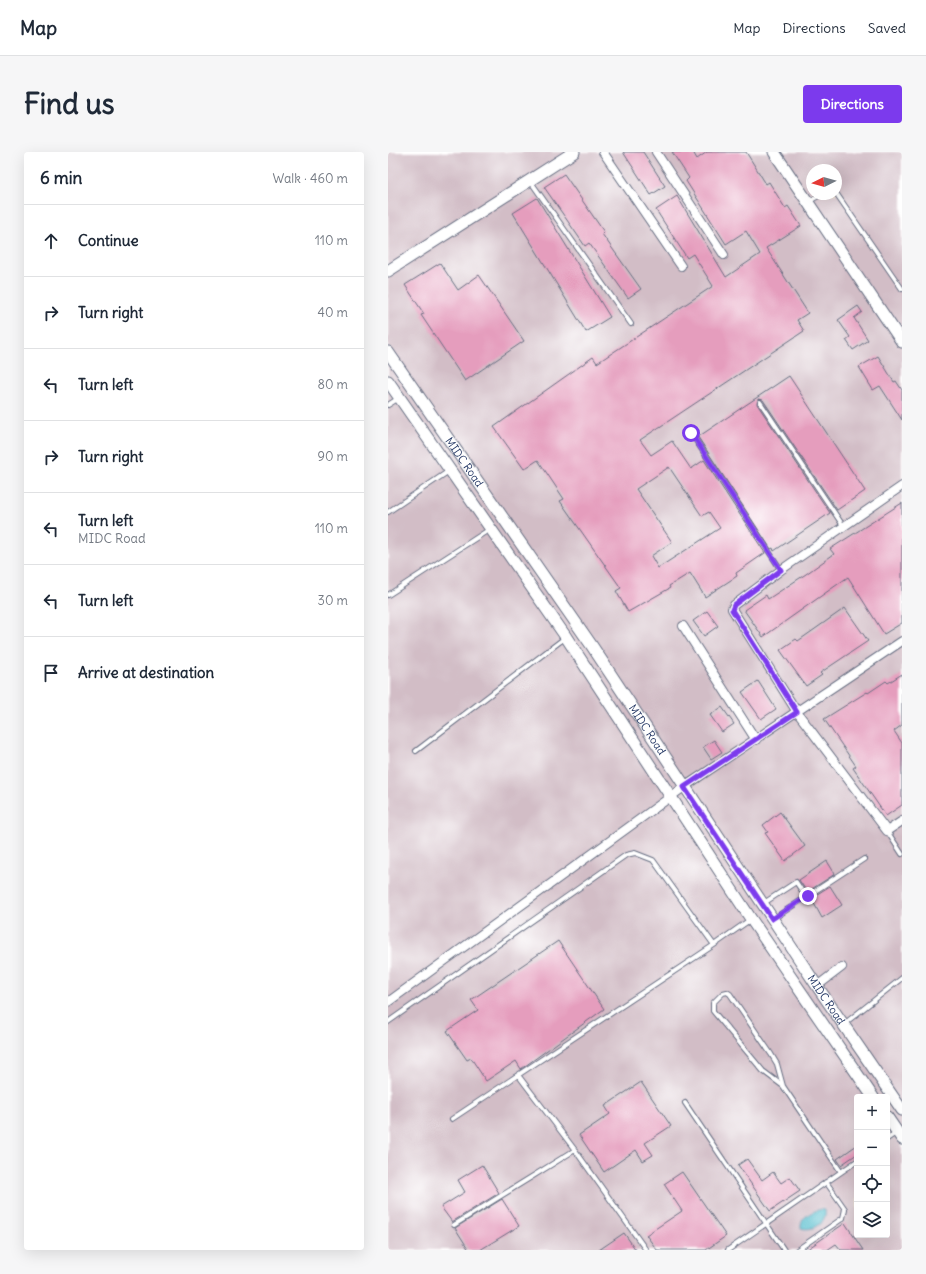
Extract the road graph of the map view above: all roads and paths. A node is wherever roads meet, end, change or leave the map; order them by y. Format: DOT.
graph roads {
  1 [pos="574,152"];
  2 [pos="603,152"];
  3 [pos="656,152"];
  4 [pos="774,152"];
  5 [pos="529,180"];
  6 [pos="812,200"];
  7 [pos="840,200"];
  8 [pos="808,202"];
  9 [pos="724,255"];
  10 [pos="681,266"];
  11 [pos="388,271"];
  12 [pos="902,289"];
  13 [pos="631,324"];
  14 [pos="902,342"];
  15 [pos="388,352"];
  16 [pos="388,381"];
  17 [pos="400,398"];
  18 [pos="760,402"];
  19 [pos="388,406"];
  20 [pos="691,433"];
  21 [pos="450,470"];
  22 [pos="902,486"];
  23 [pos="388,512"];
  24 [pos="490,528"];
  25 [pos="844,528"];
  26 [pos="781,570"];
  27 [pos="388,595"];
  28 [pos="683,626"];
  29 [pos="566,637"];
  30 [pos="902,641"];
  31 [pos="797,712"];
  32 [pos="756,740"];
  33 [pos="416,751"];
  34 [pos="684,787"];
  35 [pos="671,797"];
  36 [pos="902,821"];
  37 [pos="887,831"];
  38 [pos="902,854"];
  39 [pos="864,859"];
  40 [pos="806,897"];
  41 [pos="762,904"];
  42 [pos="751,919"];
  43 [pos="772,919"];
  44 [pos="714,945"];
  45 [pos="842,967"];
  46 [pos="902,978"];
  47 [pos="817,986"];
  48 [pos="388,1002"];
  49 [pos="388,1022"];
  50 [pos="843,1025"];
  51 [pos="518,1075"];
  52 [pos="783,1086"];
  53 [pos="871,1094"];
  54 [pos="684,1103"];
  55 [pos="902,1110"];
  56 [pos="452,1120"];
  57 [pos="890,1121"];
  58 [pos="900,1135"];
  59 [pos="890,1138"];
  60 [pos="576,1150"];
  61 [pos="854,1163"];
  62 [pos="842,1172"];
  63 [pos="826,1182"];
  64 [pos="766,1224"];
  65 [pos="454,1225"];
  66 [pos="646,1250"];
  67 [pos="728,1250"];
  68 [pos="784,1250"];
  69 [pos="797,1250"];
  1 -- 5 [label="main road"];
  2 -- 10 [label="street"];
  3 -- 9 [label="street"];
  4 -- 8 [label="main road"];
  5 -- 11 [label="main road"];
  5 -- 13 [label="lane"];
  6 -- 8 [label="lane"];
  7 -- 12 [label="lane"];
  8 -- 14 [label="main road"];
  15 -- 34 [label="main road, MIDC Road"];
  16 -- 17 [label="main road, MIDC Road"];
  17 -- 19 [label="lane"];
  17 -- 21 [label="main road, MIDC Road"];
  18 -- 25 [label="lane"];
  20 -- 26 [label="lane"];
  21 -- 23 [label="lane"];
  21 -- 24 [label="main road, MIDC Road"];
  22 -- 25 [label="street"];
  24 -- 27 [label="lane"];
  24 -- 29 [label="main road, MIDC Road"];
  25 -- 26 [label="street"];
  26 -- 31 [label="street"];
  28 -- 32 [label="street"];
  29 -- 33 [label="lane"];
  29 -- 35 [label="main road, MIDC Road"];
  30 -- 31 [label="street"];
  31 -- 32 [label="street"];
  31 -- 37 [label="street"];
  32 -- 34 [label="street"];
  34 -- 35 [label="street"];
  34 -- 41 [label="main road, MIDC Road"];
  35 -- 42 [label="main road, MIDC Road"];
  35 -- 48 [label="street"];
  36 -- 37 [label="street"];
  37 -- 38 [label="lane"];
  39 -- 40 [label="lane"];
  40 -- 41 [label="lane"];
  40 -- 43 [label="lane"];
  41 -- 43 [label="main road, MIDC Road"];
  42 -- 44 [label="lane"];
  42 -- 53 [label="main road, MIDC Road"];
  43 -- 47 [label="main road, MIDC Road"];
  44 -- 49 [label="lane"];
  44 -- 51 [label="lane"];
  45 -- 47 [label="street"];
  46 -- 50 [label="lane"];
  47 -- 50 [label="main road, MIDC Road"];
  50 -- 55 [label="main road, MIDC Road"];
  51 -- 56 [label="lane"];
  51 -- 60 [label="lane"];
  52 -- 52 [label="lane"];
  52 -- 62 [label="lane"];
  54 -- 64 [label="lane"];
  57 -- 58 [label="main road"];
  58 -- 59 [label="lane"];
  60 -- 65 [label="lane"];
  60 -- 66 [label="lane"];
  61 -- 62 [label="lane"];
  62 -- 63 [label="lane"];
  63 -- 64 [label="lane"];
  63 -- 69 [label="lane"];
  64 -- 67 [label="lane"];
  64 -- 68 [label="lane"];
}
